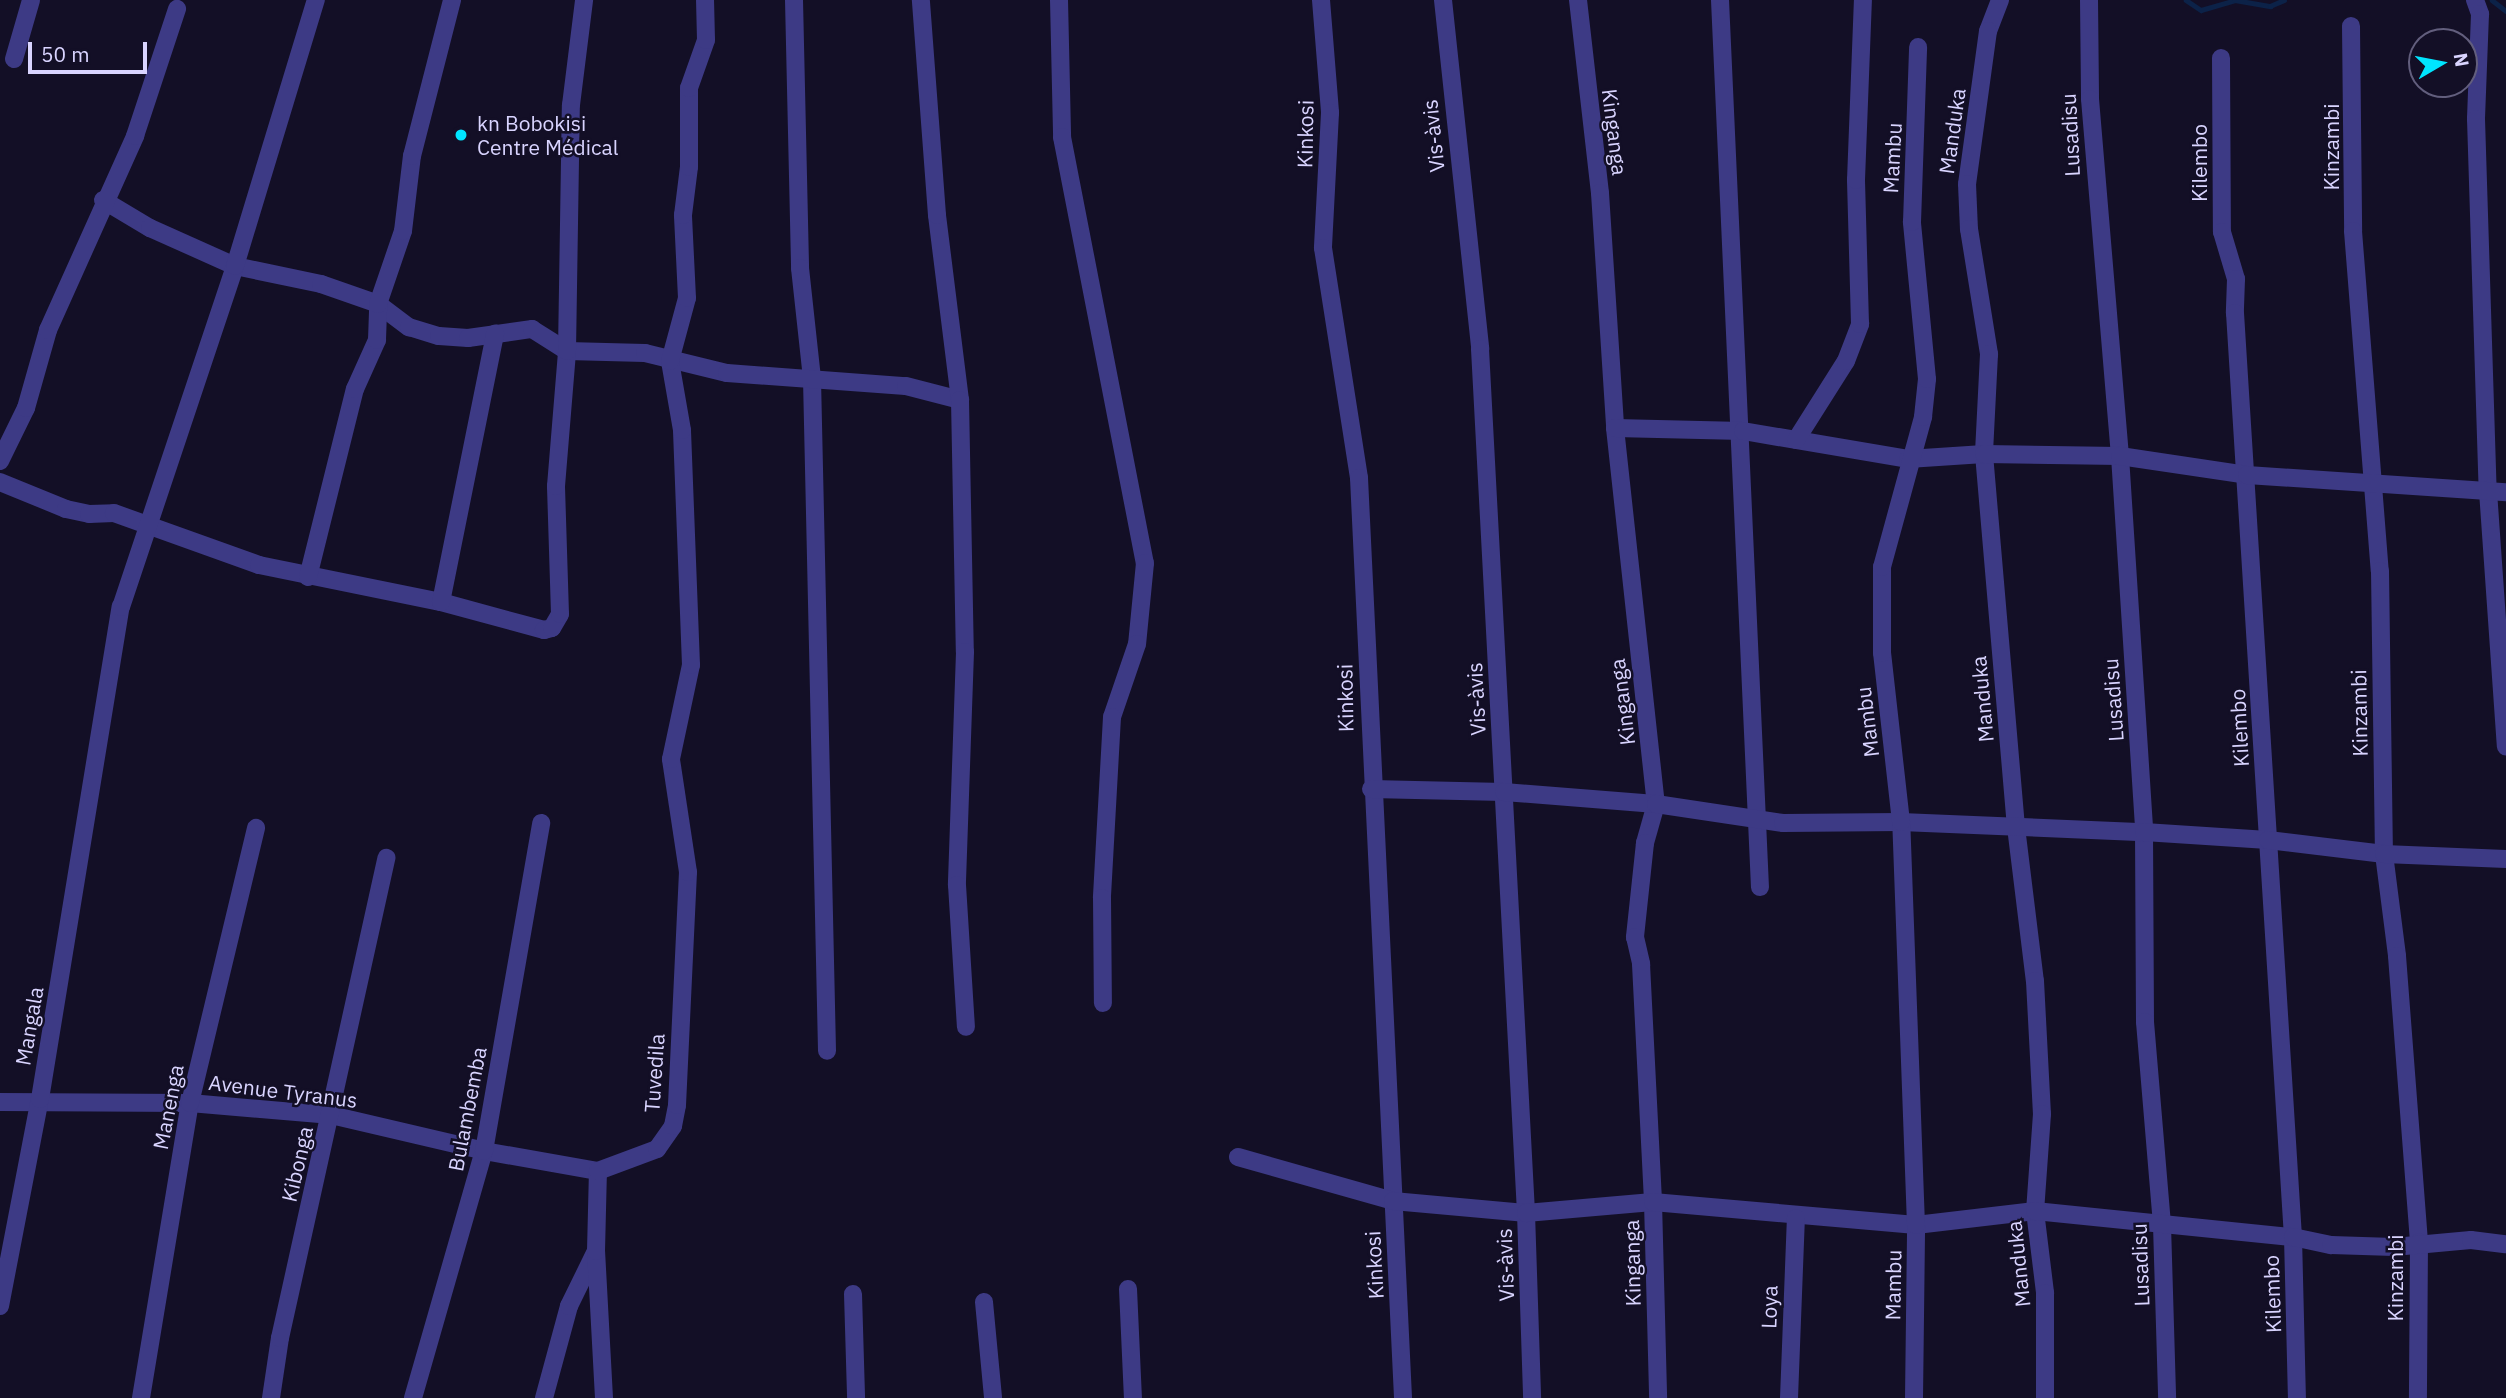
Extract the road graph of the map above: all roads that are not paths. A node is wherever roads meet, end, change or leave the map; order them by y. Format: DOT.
graph roads {
  1 [pos="31,0"];
  2 [pos="316,0"];
  3 [pos="452,0"];
  4 [pos="584,0"];
  5 [pos="705,0"];
  6 [pos="794,0"];
  7 [pos="921,0"];
  8 [pos="1059,0"];
  9 [pos="1321,0"];
  10 [pos="1443,0"];
  11 [pos="1578,0"];
  12 [pos="1720,0"];
  13 [pos="1863,0"];
  14 [pos="2000,0"];
  15 [pos="2089,0"];
  16 [pos="2475,0"];
  17 [pos="177,9"];
  18 [pos="2351,26"];
  19 [pos="1918,47"];
  20 [pos="2221,58"];
  21 [pos="14,59"];
  22 [pos="103,200"];
  23 [pos="235,266"];
  24 [pos="378,304"];
  25 [pos="495,333"];
  26 [pos="567,351"];
  27 [pos="670,361"];
  28 [pos="812,379"];
  29 [pos="960,400"];
  30 [pos="1615,428"];
  31 [pos="1743,431"];
  32 [pos="1796,440"];
  33 [pos="1984,454"];
  34 [pos="2120,456"];
  35 [pos="1908,459"];
  36 [pos="0,461"];
  37 [pos="2247,475"];
  38 [pos="0,482"];
  39 [pos="2373,483"];
  40 [pos="2497,492"];
  41 [pos="148,525"];
  42 [pos="308,577"];
  43 [pos="441,602"];
  44 [pos="2506,746"];
  45 [pos="1371,789"];
  46 [pos="1504,792"];
  47 [pos="1656,804"];
  48 [pos="1759,820"];
  49 [pos="1901,822"];
  50 [pos="541,823"];
  51 [pos="2016,827"];
  52 [pos="256,828"];
  53 [pos="2144,832"];
  54 [pos="2268,840"];
  55 [pos="2384,855"];
  56 [pos="386,858"];
  57 [pos="2506,859"];
  58 [pos="1760,887"];
  59 [pos="1103,1003"];
  60 [pos="966,1027"];
  61 [pos="827,1051"];
  62 [pos="40,1099"];
  63 [pos="0,1102"];
  64 [pos="190,1103"];
  65 [pos="331,1115"];
  66 [pos="484,1151"];
  67 [pos="1238,1157"];
  68 [pos="598,1171"];
  69 [pos="1393,1201"];
  70 [pos="1653,1202"];
  71 [pos="2035,1211"];
  72 [pos="1526,1213"];
  73 [pos="1796,1218"];
  74 [pos="1916,1225"];
  75 [pos="2162,1225"];
  76 [pos="2293,1237"];
  77 [pos="2419,1242"];
  78 [pos="2506,1244"];
  79 [pos="596,1251"];
  80 [pos="1128,1289"];
  81 [pos="853,1294"];
  82 [pos="984,1302"];
  83 [pos="0,1306"];
  84 [pos="141,1398"];
  85 [pos="271,1398"];
  86 [pos="413,1398"];
  87 [pos="544,1398"];
  88 [pos="604,1398"];
  89 [pos="856,1398"];
  90 [pos="993,1398"];
  91 [pos="1133,1398"];
  92 [pos="1403,1398"];
  93 [pos="1532,1398"];
  94 [pos="1658,1398"];
  95 [pos="1788,1398"];
  96 [pos="1914,1398"];
  97 [pos="2045,1398"];
  98 [pos="2167,1398"];
  99 [pos="2297,1398"];
  100 [pos="2418,1398"];
  1 -- 21 [label="street"];
  2 -- 23 [label="street, Mangala"];
  3 -- 24 [label="street"];
  4 -- 26 [label="street"];
  5 -- 27 [label="street"];
  6 -- 28 [label="street"];
  7 -- 29 [label="street"];
  8 -- 59 [label="street"];
  9 -- 45 [label="street, Kinkosi"];
  10 -- 46 [label="street, Vis-àvis"];
  11 -- 30 [label="street, Kinganga"];
  12 -- 31 [label="street"];
  13 -- 32 [label="street"];
  14 -- 33 [label="street, Manduka"];
  15 -- 34 [label="street, Lusadisu"];
  16 -- 40 [label="street"];
  17 -- 22 [label="street"];
  18 -- 39 [label="street, Kinzambi"];
  19 -- 35 [label="street, Mambu"];
  20 -- 37 [label="street, Kilembo"];
  22 -- 23 [label="street"];
  22 -- 36 [label="street"];
  23 -- 24 [label="street"];
  23 -- 41 [label="street, Mangala"];
  24 -- 25 [label="street"];
  24 -- 42 [label="street"];
  25 -- 26 [label="street"];
  25 -- 43 [label="street"];
  26 -- 27 [label="street"];
  26 -- 43 [label="street"];
  27 -- 28 [label="street"];
  27 -- 68 [label="street, Tuvedila"];
  28 -- 29 [label="street"];
  28 -- 61 [label="street"];
  29 -- 60 [label="street"];
  30 -- 31 [label="street"];
  30 -- 47 [label="street, Kinganga"];
  31 -- 32 [label="street"];
  31 -- 48 [label="street"];
  32 -- 35 [label="street"];
  33 -- 34 [label="street"];
  33 -- 35 [label="street"];
  33 -- 51 [label="street, Manduka"];
  34 -- 37 [label="street"];
  34 -- 53 [label="street, Lusadisu"];
  35 -- 49 [label="street, Mambu"];
  37 -- 39 [label="street"];
  37 -- 54 [label="street, Kilembo"];
  38 -- 41 [label="street"];
  39 -- 40 [label="street"];
  39 -- 55 [label="street, Kinzambi"];
  40 -- 44 [label="street"];
  41 -- 42 [label="street"];
  41 -- 62 [label="street, Mangala"];
  42 -- 43 [label="street"];
  45 -- 46 [label="street"];
  45 -- 69 [label="street, Kinkosi"];
  46 -- 47 [label="street"];
  46 -- 72 [label="street, Vis-àvis"];
  47 -- 48 [label="street"];
  47 -- 70 [label="street, Kinganga"];
  48 -- 49 [label="street"];
  48 -- 58 [label="street"];
  49 -- 51 [label="street"];
  49 -- 74 [label="street, Mambu"];
  50 -- 66 [label="street, Bulambemba"];
  51 -- 53 [label="street"];
  51 -- 71 [label="street, Manduka"];
  52 -- 64 [label="street, Manenga"];
  53 -- 54 [label="street"];
  53 -- 75 [label="street, Lusadisu"];
  54 -- 55 [label="street"];
  54 -- 76 [label="street, Kilembo"];
  55 -- 57 [label="street"];
  55 -- 77 [label="street, Kinzambi"];
  56 -- 65 [label="street, Kibonga"];
  62 -- 63 [label="street, Avenue Tyranus"];
  62 -- 64 [label="street, Avenue Tyranus"];
  62 -- 83 [label="street, Mangala"];
  64 -- 65 [label="street, Avenue Tyranus"];
  64 -- 84 [label="street, Manenga"];
  65 -- 66 [label="street, Avenue Tyranus"];
  65 -- 85 [label="street, Kibonga"];
  66 -- 68 [label="street, Avenue Tyranus"];
  66 -- 86 [label="street, Bulambemba"];
  67 -- 69 [label="street"];
  68 -- 79 [label="street"];
  69 -- 72 [label="street"];
  69 -- 92 [label="street, Kinkosi"];
  70 -- 72 [label="street"];
  70 -- 73 [label="street"];
  70 -- 94 [label="street, Kinganga"];
  71 -- 74 [label="street"];
  71 -- 75 [label="street"];
  71 -- 97 [label="street, Manduka"];
  72 -- 93 [label="street, Vis-àvis"];
  73 -- 74 [label="street"];
  73 -- 95 [label="street, Loya"];
  74 -- 96 [label="street, Mambu"];
  75 -- 76 [label="street"];
  75 -- 98 [label="street, Lusadisu"];
  76 -- 77 [label="street"];
  76 -- 99 [label="street, Kilembo"];
  77 -- 78 [label="street"];
  77 -- 100 [label="street, Kinzambi"];
  79 -- 87 [label="street"];
  79 -- 88 [label="street"];
  80 -- 91 [label="street"];
  81 -- 89 [label="street"];
  82 -- 90 [label="street"];
}
